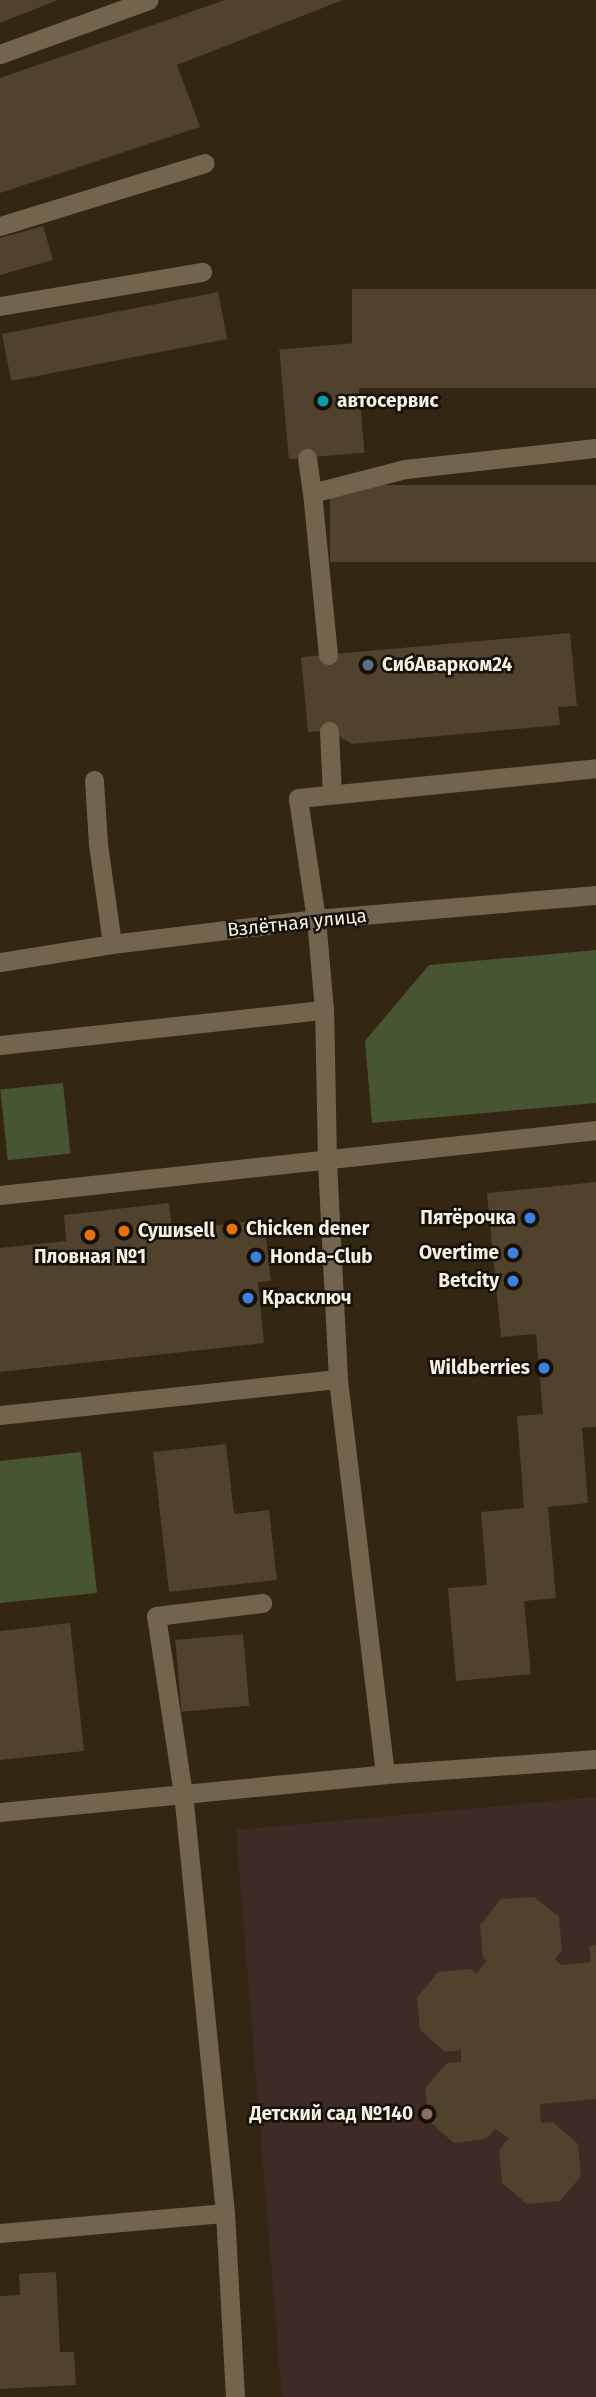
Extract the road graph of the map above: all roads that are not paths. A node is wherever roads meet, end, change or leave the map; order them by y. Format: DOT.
graph roads {
  1 [pos="148,0"];
  2 [pos="0,54"];
  3 [pos="205,163"];
  4 [pos="0,226"];
  5 [pos="202,272"];
  6 [pos="0,306"];
  7 [pos="596,448"];
  8 [pos="307,458"];
  9 [pos="312,493"];
  10 [pos="328,655"];
  11 [pos="329,731"];
  12 [pos="596,768"];
  13 [pos="94,780"];
  14 [pos="332,794"];
  15 [pos="596,895"];
  16 [pos="316,919"];
  17 [pos="112,944"];
  18 [pos="0,962"];
  19 [pos="324,1010"];
  20 [pos="0,1045"];
  21 [pos="596,1130"];
  22 [pos="327,1160"];
  23 [pos="0,1195"];
  24 [pos="338,1379"];
  25 [pos="0,1415"];
  26 [pos="262,1603"];
  27 [pos="596,1759"];
  28 [pos="384,1774"];
  29 [pos="183,1794"];
  30 [pos="0,1812"];
  31 [pos="225,2213"];
  32 [pos="0,2233"];
  33 [pos="235,2397"];
  1 -- 2 [label="main road"];
  3 -- 4 [label="main road"];
  5 -- 6 [label="main road"];
  7 -- 9 [label="main road"];
  8 -- 9 [label="main road"];
  9 -- 10 [label="main road"];
  11 -- 14 [label="main road"];
  12 -- 14 [label="main road"];
  13 -- 17 [label="main road"];
  14 -- 16 [label="main road"];
  15 -- 16 [label="main road, Взлётная улица"];
  16 -- 17 [label="main road, Взлётная улица"];
  16 -- 19 [label="main road"];
  17 -- 18 [label="main road, Взлётная улица"];
  19 -- 20 [label="main road"];
  19 -- 22 [label="main road"];
  21 -- 22 [label="main road"];
  22 -- 23 [label="main road"];
  22 -- 24 [label="main road"];
  24 -- 25 [label="main road"];
  24 -- 28 [label="main road"];
  26 -- 29 [label="main road"];
  27 -- 28 [label="main road"];
  28 -- 29 [label="main road"];
  29 -- 30 [label="main road"];
  29 -- 31 [label="main road"];
  31 -- 32 [label="main road"];
  31 -- 33 [label="main road"];
}
